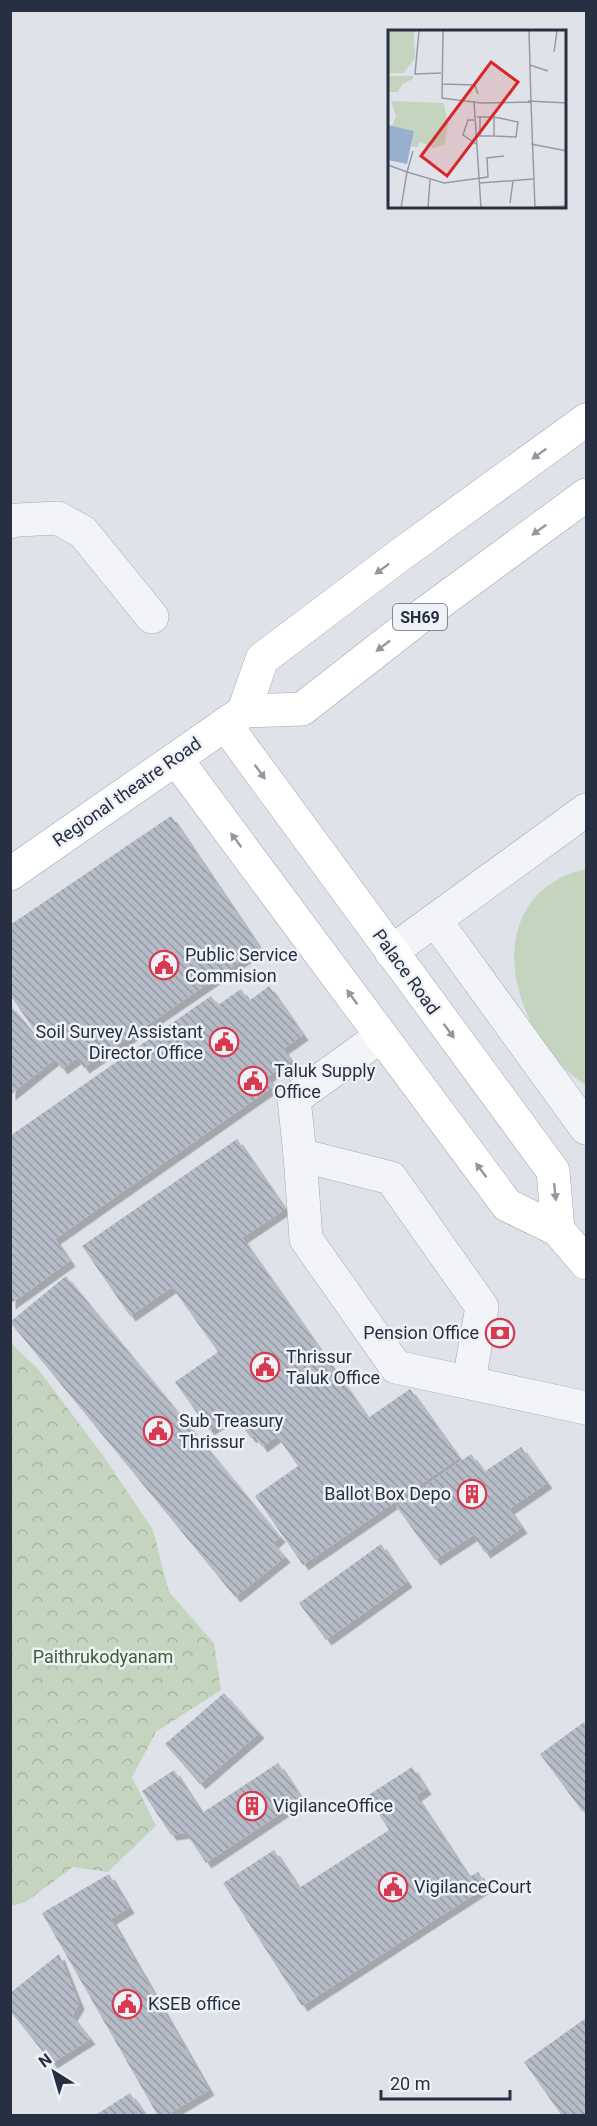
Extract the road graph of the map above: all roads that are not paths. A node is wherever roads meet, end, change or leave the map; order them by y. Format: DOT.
graph roads {
  1 [pos="586,420"];
  2 [pos="586,495"];
  3 [pos="10,522"];
  4 [pos="152,617"];
  5 [pos="235,717"];
  6 [pos="176,759"];
  7 [pos="586,810"];
  8 [pos="10,874"];
  9 [pos="435,920"];
  10 [pos="391,952"];
  11 [pos="381,1036"];
  12 [pos="586,1128"];
  13 [pos="300,1155"];
  14 [pos="576,1244"];
  15 [pos="469,1381"];
  16 [pos="586,1408"];
  1 -- 5 [label="main road, one-way"];
  2 -- 5 [label="main road, SH69, one-way"];
  3 -- 4 [label="lane"];
  5 -- 6 [label="main road, Regional theatre Road"];
  5 -- 10 [label="main road, Palace Road, one-way"];
  6 -- 8 [label="main road, Regional theatre Road"];
  11 -- 6 [label="main road, Palace Road, one-way"];
  7 -- 9 [label="lane"];
  9 -- 10 [label="lane"];
  9 -- 12 [label="lane"];
  10 -- 14 [label="main road, Palace Road, one-way"];
  11 -- 13 [label="lane"];
  14 -- 11 [label="main road, Palace Road, one-way"];
  13 -- 15 [label="lane"];
  13 -- 15 [label="lane"];
  15 -- 16 [label="lane"];
}
